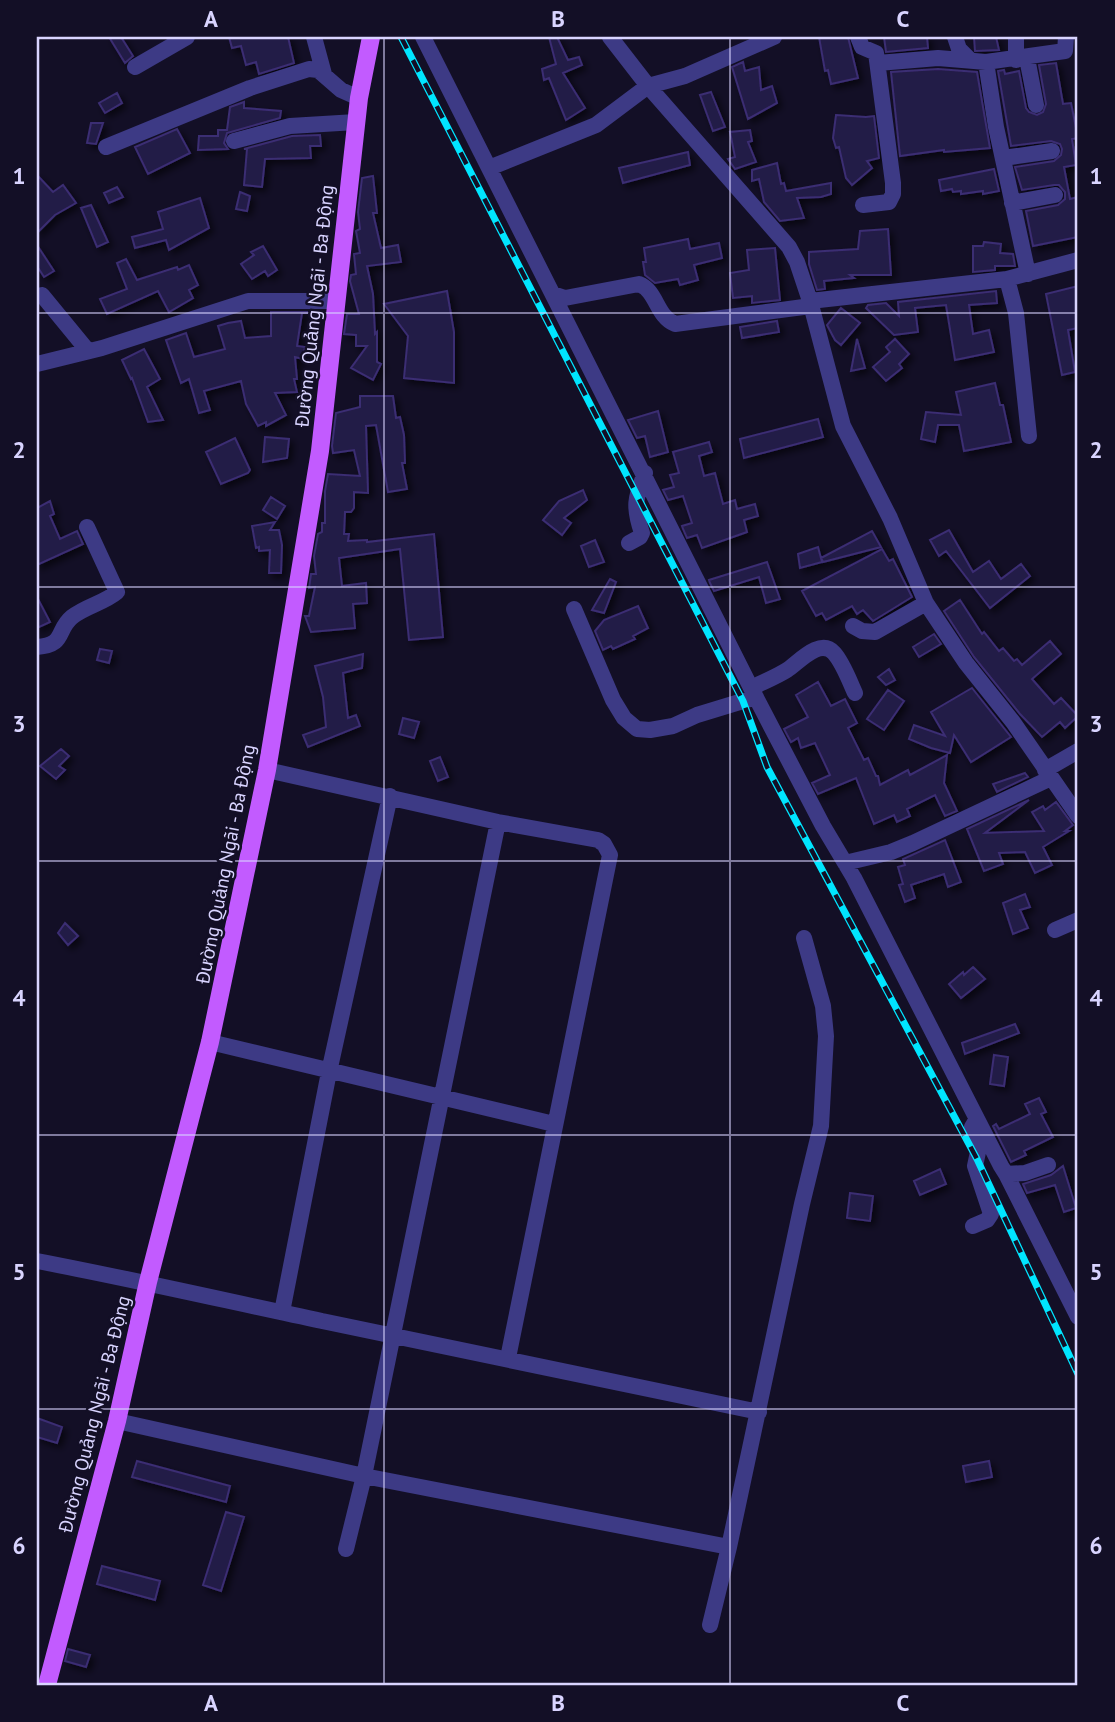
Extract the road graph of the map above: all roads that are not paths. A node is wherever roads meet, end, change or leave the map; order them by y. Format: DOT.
graph roads {
  1 [pos="187,37"];
  2 [pos="314,37"];
  3 [pos="371,37"];
  4 [pos="423,37"];
  5 [pos="610,37"];
  6 [pos="774,37"];
  7 [pos="858,37"];
  8 [pos="955,37"];
  9 [pos="1016,37"];
  10 [pos="739,44"];
  11 [pos="1070,46"];
  12 [pos="1021,59"];
  13 [pos="978,62"];
  14 [pos="878,63"];
  15 [pos="135,67"];
  16 [pos="324,74"];
  17 [pos="648,86"];
  18 [pos="359,98"];
  19 [pos="1036,105"];
  20 [pos="356,122"];
  21 [pos="234,141"];
  22 [pos="106,148"];
  23 [pos="1052,151"];
  24 [pos="1004,158"];
  25 [pos="489,167"];
  26 [pos="1055,195"];
  27 [pos="1012,203"];
  28 [pos="863,205"];
  29 [pos="1078,260"];
  30 [pos="1028,274"];
  31 [pos="1007,279"];
  32 [pos="553,293"];
  33 [pos="42,295"];
  34 [pos="336,300"];
  35 [pos="811,303"];
  36 [pos="88,351"];
  37 [pos="37,364"];
  38 [pos="1028,436"];
  39 [pos="645,473"];
  40 [pos="87,527"];
  41 [pos="629,543"];
  42 [pos="926,603"];
  43 [pos="574,609"];
  44 [pos="853,626"];
  45 [pos="37,647"];
  46 [pos="754,693"];
  47 [pos="855,693"];
  48 [pos="1078,751"];
  49 [pos="267,770"];
  50 [pos="1048,774"];
  51 [pos="390,796"];
  52 [pos="1078,816"];
  53 [pos="498,822"];
  54 [pos="845,863"];
  55 [pos="1078,920"];
  56 [pos="1055,929"];
  57 [pos="804,938"];
  58 [pos="211,1042"];
  59 [pos="329,1072"];
  60 [pos="443,1097"];
  61 [pos="977,1119"];
  62 [pos="554,1124"];
  63 [pos="1048,1165"];
  64 [pos="1006,1174"];
  65 [pos="973,1226"];
  66 [pos="37,1261"];
  67 [pos="148,1282"];
  68 [pos="282,1312"];
  69 [pos="1078,1317"];
  70 [pos="392,1335"];
  71 [pos="508,1357"];
  72 [pos="759,1412"];
  73 [pos="117,1421"];
  74 [pos="364,1476"];
  75 [pos="729,1547"];
  76 [pos="346,1549"];
  77 [pos="710,1625"];
  78 [pos="47,1685"];
  1 -- 15 [label="street"];
  2 -- 16 [label="street"];
  3 -- 18 [label="main road, Đường Quảng Ngãi - Ba Động"];
  4 -- 25 [label="street"];
  5 -- 17 [label="street"];
  6 -- 10 [label="street"];
  7 -- 14 [label="street"];
  8 -- 13 [label="street"];
  9 -- 12 [label="street"];
  10 -- 17 [label="street"];
  11 -- 12 [label="street"];
  12 -- 13 [label="street"];
  12 -- 19 [label="street"];
  13 -- 14 [label="street"];
  13 -- 24 [label="street"];
  14 -- 28 [label="street"];
  16 -- 18 [label="street"];
  16 -- 22 [label="street"];
  17 -- 25 [label="street"];
  17 -- 35 [label="street"];
  18 -- 20 [label="main road, Đường Quảng Ngãi - Ba Động"];
  20 -- 21 [label="street"];
  20 -- 34 [label="main road, Đường Quảng Ngãi - Ba Động"];
  23 -- 24 [label="street"];
  24 -- 27 [label="street"];
  25 -- 32 [label="street"];
  26 -- 27 [label="street"];
  27 -- 30 [label="street"];
  29 -- 30 [label="street"];
  30 -- 31 [label="street"];
  31 -- 35 [label="street"];
  31 -- 38 [label="street"];
  32 -- 35 [label="street"];
  32 -- 39 [label="street"];
  33 -- 36 [label="street"];
  34 -- 36 [label="street"];
  34 -- 49 [label="main road, Đường Quảng Ngãi - Ba Động"];
  35 -- 42 [label="street"];
  36 -- 37 [label="street"];
  39 -- 41 [label="street"];
  39 -- 46 [label="street"];
  40 -- 45 [label="street"];
  42 -- 44 [label="street"];
  42 -- 50 [label="street"];
  43 -- 46 [label="street"];
  46 -- 47 [label="street"];
  46 -- 54 [label="street"];
  48 -- 50 [label="street"];
  49 -- 51 [label="street"];
  49 -- 58 [label="main road, Đường Quảng Ngãi - Ba Động"];
  50 -- 52 [label="street"];
  50 -- 54 [label="street"];
  51 -- 53 [label="street"];
  51 -- 59 [label="street"];
  53 -- 60 [label="street"];
  53 -- 62 [label="street"];
  54 -- 61 [label="street"];
  55 -- 56 [label="street"];
  57 -- 72 [label="street"];
  58 -- 59 [label="street"];
  58 -- 67 [label="main road, Đường Quảng Ngãi - Ba Động"];
  59 -- 60 [label="street"];
  59 -- 68 [label="street"];
  60 -- 62 [label="street"];
  60 -- 70 [label="street"];
  61 -- 64 [label="street"];
  61 -- 65 [label="street"];
  62 -- 71 [label="street"];
  63 -- 64 [label="street"];
  64 -- 69 [label="street"];
  66 -- 67 [label="street"];
  67 -- 68 [label="street"];
  67 -- 73 [label="main road, Đường Quảng Ngãi - Ba Động"];
  68 -- 70 [label="street"];
  70 -- 71 [label="street"];
  70 -- 74 [label="street"];
  71 -- 72 [label="street"];
  72 -- 75 [label="street"];
  73 -- 74 [label="street"];
  73 -- 78 [label="main road, Đường Quảng Ngãi - Ba Động"];
  74 -- 75 [label="street"];
  74 -- 76 [label="street"];
  75 -- 77 [label="street"];
}
